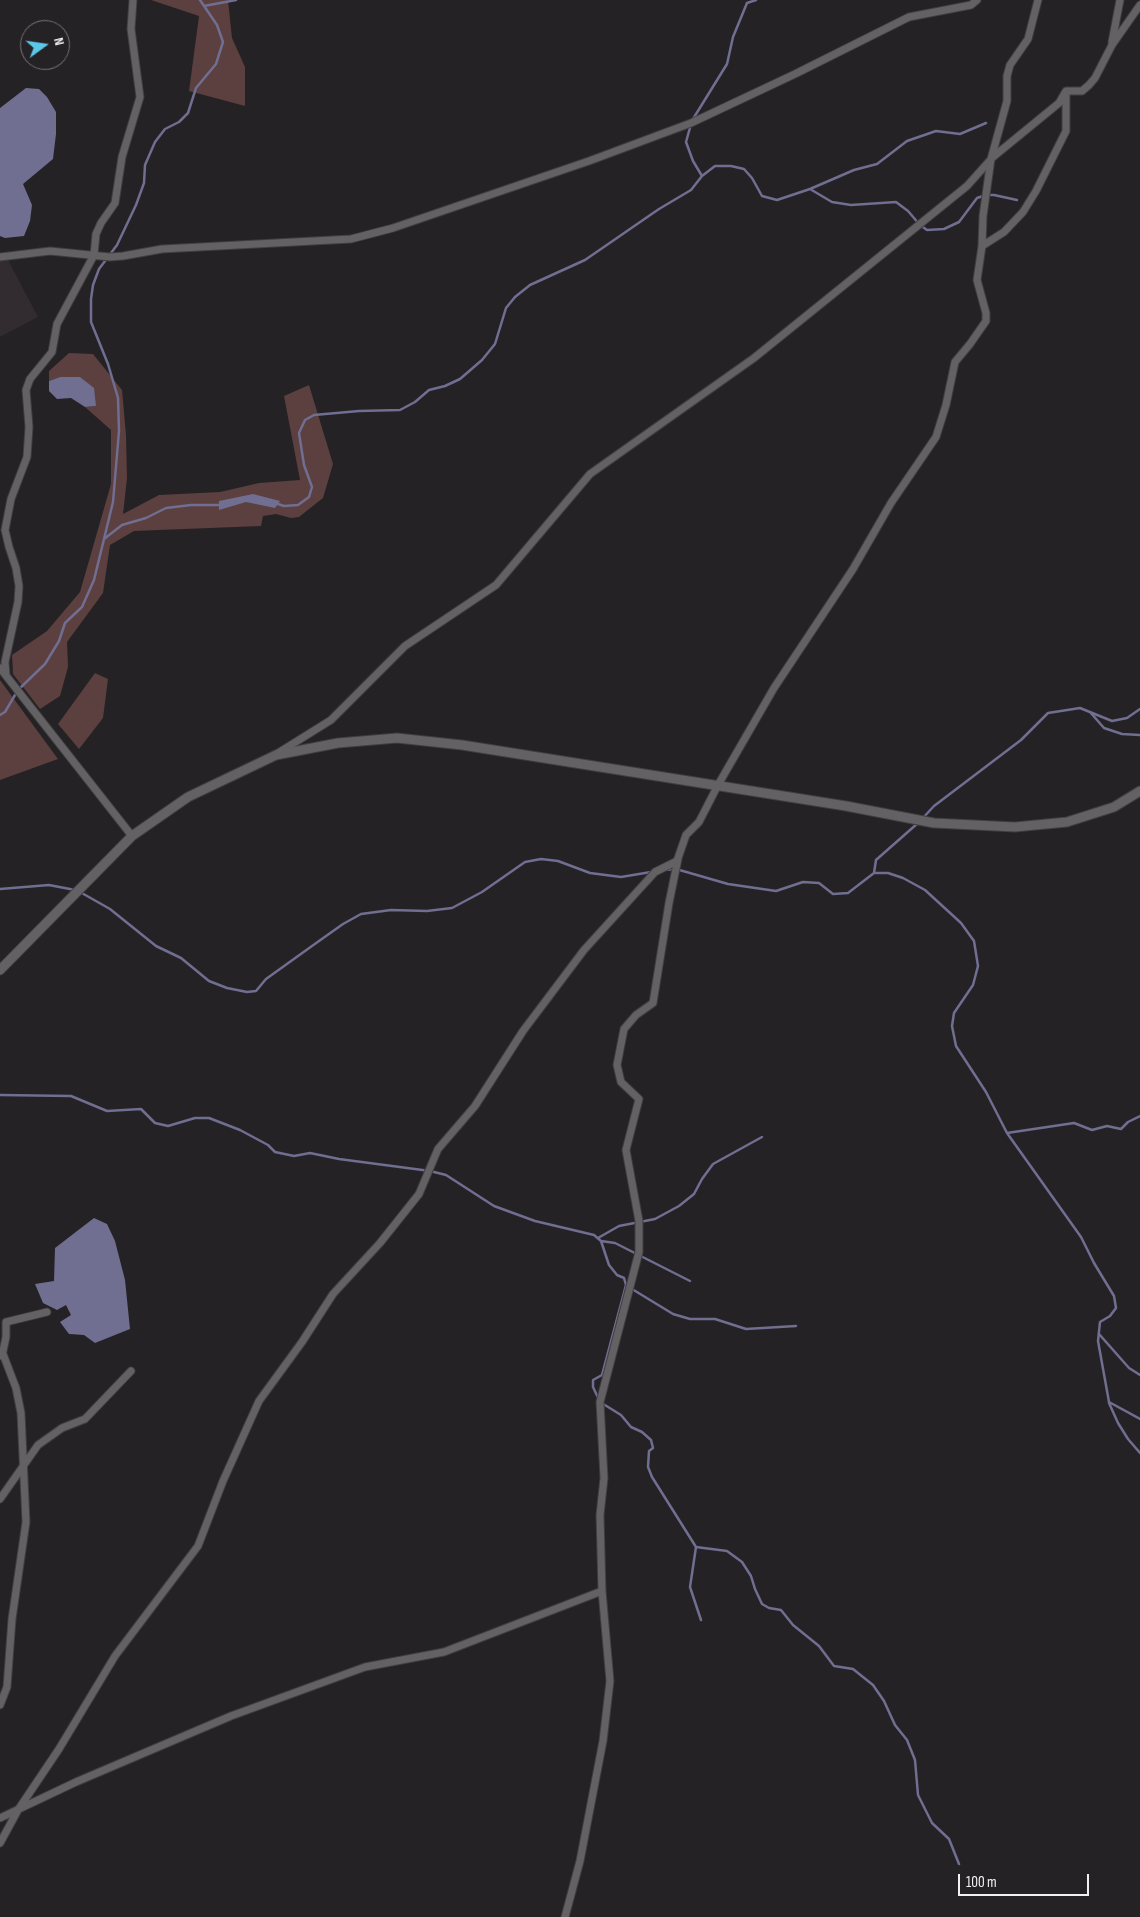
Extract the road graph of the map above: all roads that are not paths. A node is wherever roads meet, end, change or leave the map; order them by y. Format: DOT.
graph roads {
  1 [pos="133,0"];
  2 [pos="977,0"];
  3 [pos="1038,0"];
  4 [pos="1120,0"];
  5 [pos="1140,5"];
  6 [pos="1112,45"];
  7 [pos="1066,91"];
  8 [pos="991,159"];
  9 [pos="982,246"];
  10 [pos="94,255"];
  11 [pos="0,257"];
  12 [pos="0,668"];
  13 [pos="6,675"];
  14 [pos="276,755"];
  15 [pos="718,785"];
  16 [pos="1140,791"];
  17 [pos="132,836"];
  18 [pos="678,858"];
  19 [pos="0,970"];
  20 [pos="47,1312"];
  21 [pos="3,1322"];
  22 [pos="2,1356"];
  23 [pos="131,1371"];
  24 [pos="22,1466"];
  25 [pos="0,1499"];
  26 [pos="602,1591"];
  27 [pos="0,1705"];
  28 [pos="18,1810"];
  29 [pos="0,1818"];
  30 [pos="0,1842"];
  31 [pos="565,1917"];
  1 -- 10 [label="street"];
  2 -- 10 [label="street"];
  3 -- 8 [label="street"];
  4 -- 6 [label="street"];
  5 -- 6 [label="street"];
  6 -- 7 [label="street"];
  7 -- 8 [label="street"];
  7 -- 9 [label="street"];
  8 -- 9 [label="street"];
  8 -- 14 [label="street"];
  9 -- 15 [label="street"];
  10 -- 11 [label="street"];
  10 -- 13 [label="street"];
  12 -- 13 [label="street"];
  13 -- 17 [label="street"];
  14 -- 15 [label="street"];
  14 -- 17 [label="street"];
  15 -- 16 [label="street"];
  15 -- 18 [label="street"];
  17 -- 19 [label="street"];
  18 -- 26 [label="street"];
  18 -- 28 [label="street"];
  20 -- 21 [label="street"];
  21 -- 22 [label="street"];
  22 -- 24 [label="street"];
  23 -- 24 [label="street"];
  24 -- 25 [label="street"];
  24 -- 27 [label="street"];
  26 -- 28 [label="street"];
  26 -- 31 [label="street"];
  28 -- 29 [label="street"];
  28 -- 30 [label="street"];
}
